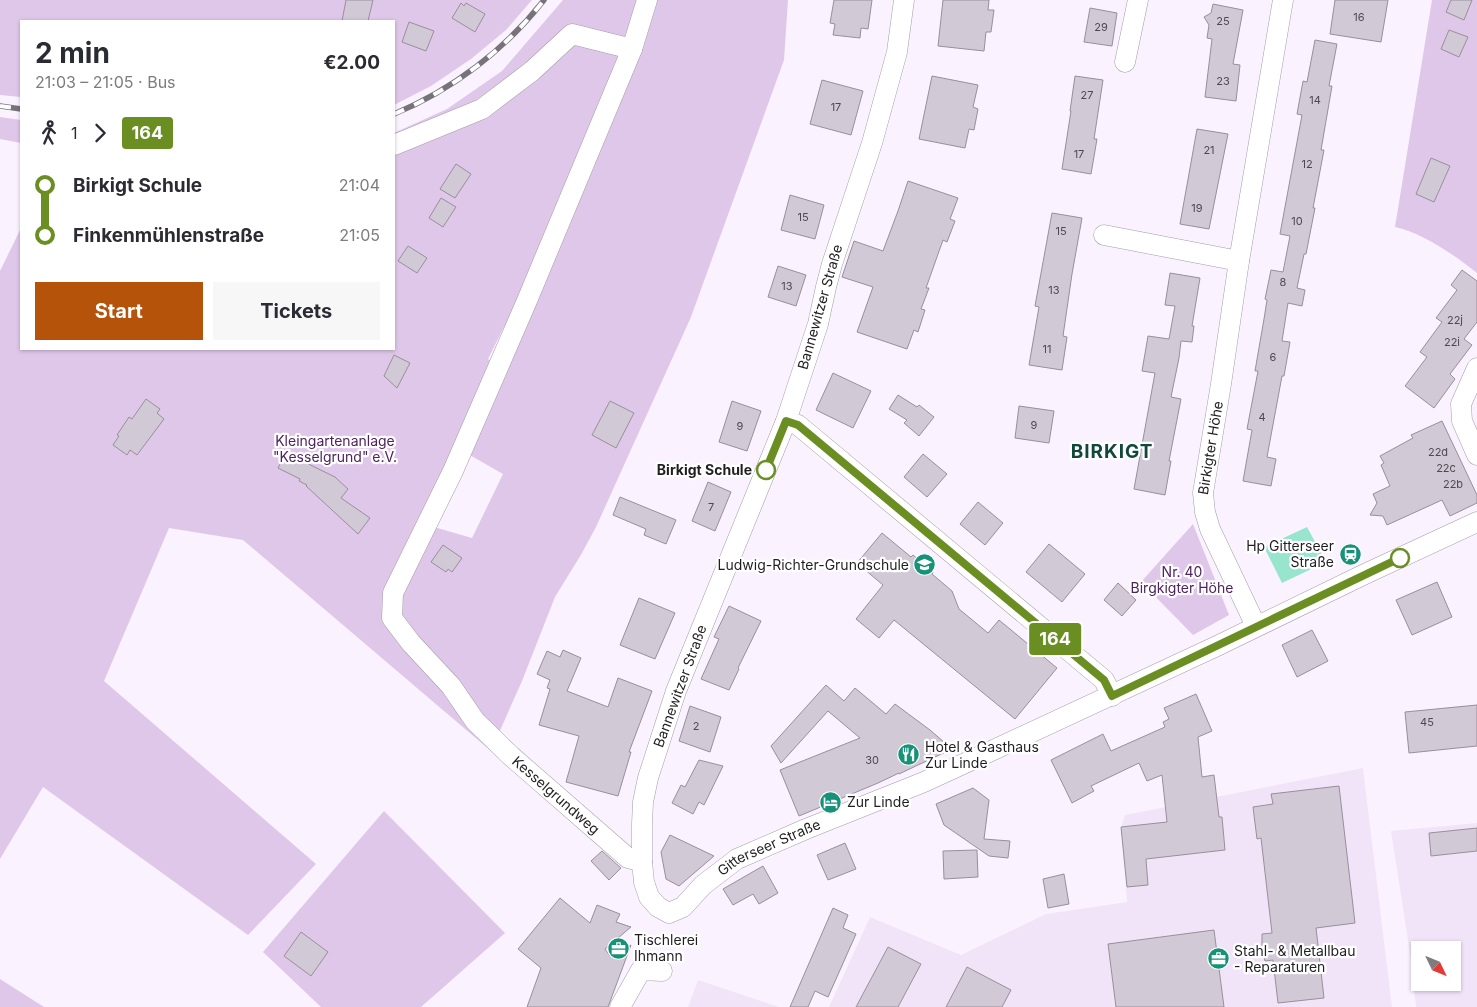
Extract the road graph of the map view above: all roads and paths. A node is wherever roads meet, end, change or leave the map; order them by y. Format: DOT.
graph roads {
  1 [pos="647,0"];
  2 [pos="904,0"];
  3 [pos="1138,0"];
  4 [pos="1283,0"];
  5 [pos="632,49"];
  6 [pos="1125,62"];
  7 [pos="395,145"];
  8 [pos="1104,235"];
  9 [pos="1239,261"];
  10 [pos="1477,368"];
  11 [pos="786,421"];
  12 [pos="1477,455"];
  13 [pos="1477,522"];
  14 [pos="1256,626"];
  15 [pos="1112,696"];
  16 [pos="642,862"];
  17 [pos="669,913"];
  18 [pos="662,970"];
  19 [pos="620,1007"];
  1 -- 5 [label="street, Kesselgrundweg"];
  2 -- 11 [label="street, Bannewitzer Straße"];
  3 -- 6 [label="street"];
  4 -- 9 [label="street, Birkigter Höhe"];
  5 -- 7 [label="street"];
  5 -- 16 [label="street, Kesselgrundweg"];
  8 -- 9 [label="street"];
  9 -- 14 [label="street, Birkigter Höhe"];
  10 -- 12 [label="street"];
  11 -- 15 [label="street"];
  11 -- 16 [label="street, Bannewitzer Straße"];
  13 -- 14 [label="street, Gitterseer Straße"];
  14 -- 15 [label="street, Gitterseer Straße"];
  15 -- 17 [label="street, Gitterseer Straße"];
  16 -- 17 [label="street, Bannewitzer Straße"];
  18 -- 19 [label="street"];
}
